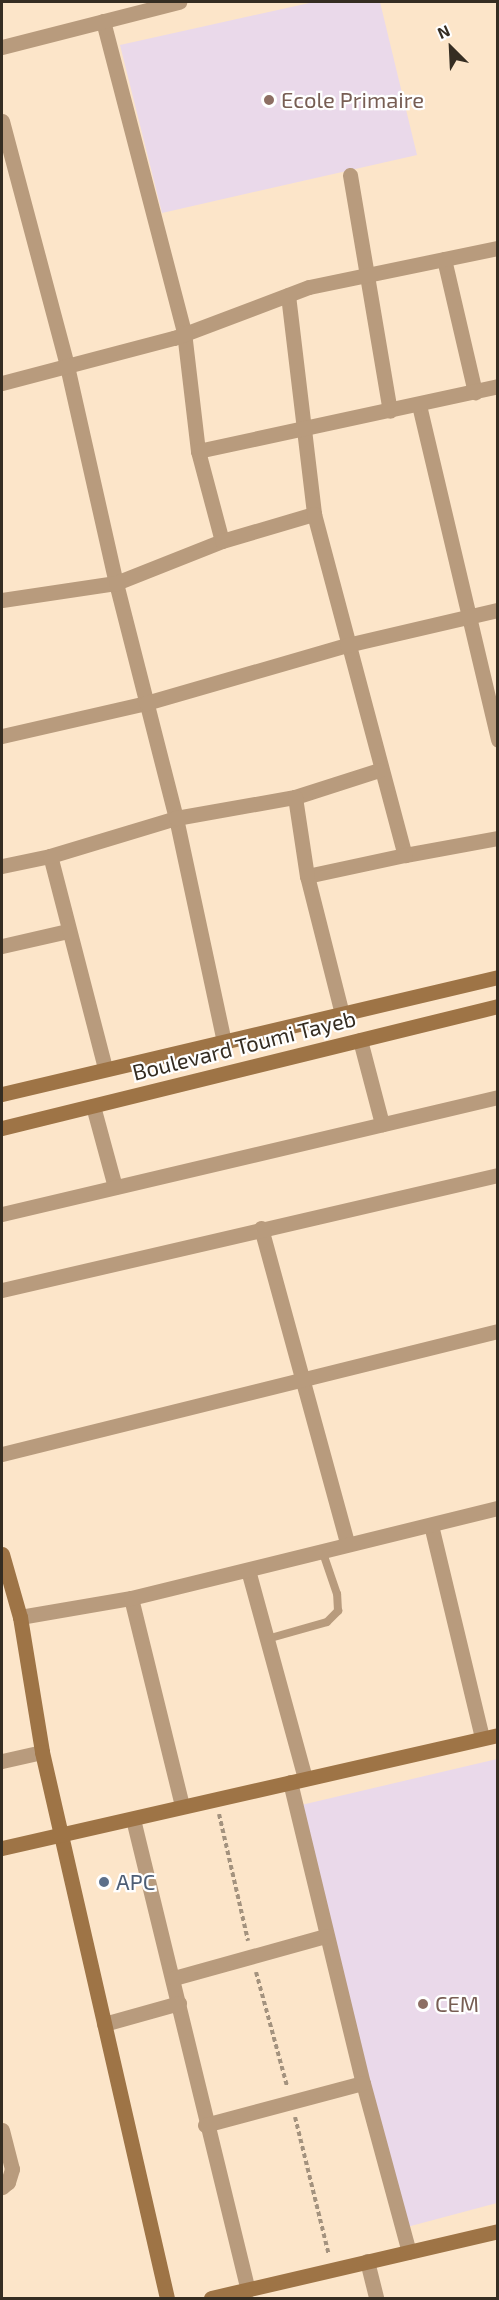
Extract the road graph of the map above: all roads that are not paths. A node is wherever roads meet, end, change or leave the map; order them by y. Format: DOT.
graph roads {
  1 [pos="179,2"];
  2 [pos="103,21"];
  3 [pos="2,47"];
  4 [pos="2,121"];
  5 [pos="6,164"];
  6 [pos="350,175"];
  7 [pos="498,248"];
  8 [pos="444,259"];
  9 [pos="364,273"];
  10 [pos="288,295"];
  11 [pos="184,333"];
  12 [pos="67,366"];
  13 [pos="2,382"];
  14 [pos="498,386"];
  15 [pos="475,392"];
  16 [pos="419,405"];
  17 [pos="390,411"];
  18 [pos="306,428"];
  19 [pos="198,452"];
  20 [pos="314,514"];
  21 [pos="222,541"];
  22 [pos="116,583"];
  23 [pos="2,600"];
  24 [pos="498,610"];
  25 [pos="469,616"];
  26 [pos="347,645"];
  27 [pos="146,703"];
  28 [pos="2,736"];
  29 [pos="498,740"];
  30 [pos="379,770"];
  31 [pos="295,796"];
  32 [pos="176,818"];
  33 [pos="498,838"];
  34 [pos="405,855"];
  35 [pos="50,856"];
  36 [pos="2,866"];
  37 [pos="307,876"];
  38 [pos="68,930"];
  39 [pos="2,946"];
  40 [pos="498,977"];
  41 [pos="498,1006"];
  42 [pos="342,1014"];
  43 [pos="360,1040"];
  44 [pos="224,1041"];
  45 [pos="105,1068"];
  46 [pos="2,1094"];
  47 [pos="498,1097"];
  48 [pos="93,1106"];
  49 [pos="382,1124"];
  50 [pos="2,1128"];
  51 [pos="498,1175"];
  52 [pos="115,1187"];
  53 [pos="2,1214"];
  54 [pos="261,1228"];
  55 [pos="2,1290"];
  56 [pos="498,1331"];
  57 [pos="301,1380"];
  58 [pos="2,1454"];
  59 [pos="498,1508"];
  60 [pos="431,1525"];
  61 [pos="347,1543"];
  62 [pos="323,1552"];
  63 [pos="2,1554"];
  64 [pos="248,1570"];
  65 [pos="131,1598"];
  66 [pos="20,1617"];
  67 [pos="267,1639"];
  68 [pos="490,1737"];
  69 [pos="42,1752"];
  70 [pos="2,1761"];
  71 [pos="305,1778"];
  72 [pos="290,1782"];
  73 [pos="182,1806"];
  74 [pos="133,1820"];
  75 [pos="60,1835"];
  76 [pos="2,1848"];
  77 [pos="325,1936"];
  78 [pos="174,1978"];
  79 [pos="179,2003"];
  80 [pos="104,2024"];
  81 [pos="363,2083"];
  82 [pos="206,2125"];
  83 [pos="2,2130"];
  84 [pos="2,2187"];
  85 [pos="498,2230"];
  86 [pos="409,2252"];
  87 [pos="367,2261"];
  88 [pos="248,2290"];
  89 [pos="167,2298"];
  90 [pos="211,2298"];
  91 [pos="376,2298"];
  1 -- 2 [label="street"];
  2 -- 3 [label="street"];
  2 -- 11 [label="street"];
  4 -- 5 [label="street"];
  5 -- 12 [label="street"];
  6 -- 9 [label="street"];
  7 -- 8 [label="street"];
  8 -- 9 [label="street"];
  8 -- 15 [label="street"];
  9 -- 10 [label="street"];
  9 -- 17 [label="street"];
  10 -- 11 [label="street"];
  10 -- 18 [label="street"];
  11 -- 12 [label="street"];
  11 -- 19 [label="street"];
  12 -- 13 [label="street"];
  12 -- 22 [label="street"];
  14 -- 15 [label="street"];
  15 -- 16 [label="street"];
  16 -- 17 [label="street"];
  16 -- 25 [label="street"];
  17 -- 18 [label="street"];
  18 -- 19 [label="street"];
  18 -- 20 [label="street"];
  19 -- 21 [label="street"];
  20 -- 21 [label="street"];
  20 -- 26 [label="street"];
  21 -- 22 [label="street"];
  22 -- 23 [label="street"];
  22 -- 27 [label="street"];
  24 -- 25 [label="street"];
  25 -- 26 [label="street"];
  25 -- 29 [label="street"];
  26 -- 27 [label="street"];
  26 -- 30 [label="street"];
  27 -- 28 [label="street"];
  27 -- 32 [label="street"];
  30 -- 31 [label="street"];
  30 -- 34 [label="street"];
  31 -- 32 [label="street"];
  31 -- 37 [label="street"];
  32 -- 35 [label="street"];
  32 -- 44 [label="street"];
  33 -- 34 [label="street"];
  34 -- 37 [label="street"];
  35 -- 36 [label="street"];
  35 -- 38 [label="street"];
  37 -- 42 [label="street"];
  38 -- 39 [label="street"];
  38 -- 45 [label="street"];
  40 -- 42 [label="street, Boulevard Toumi Tayeb"];
  41 -- 43 [label="street, Boulevard Toumi Tayeb"];
  42 -- 44 [label="street, Boulevard Toumi Tayeb"];
  43 -- 48 [label="street, Boulevard Toumi Tayeb"];
  43 -- 49 [label="street"];
  44 -- 45 [label="street, Boulevard Toumi Tayeb"];
  45 -- 46 [label="street, Boulevard Toumi Tayeb"];
  47 -- 49 [label="street"];
  48 -- 50 [label="street, Boulevard Toumi Tayeb"];
  48 -- 52 [label="street"];
  49 -- 52 [label="street"];
  51 -- 54 [label="street"];
  52 -- 53 [label="street"];
  54 -- 55 [label="street"];
  54 -- 57 [label="street"];
  56 -- 57 [label="street"];
  57 -- 58 [label="street"];
  57 -- 61 [label="street"];
  59 -- 60 [label="street"];
  60 -- 61 [label="street"];
  60 -- 68 [label="street"];
  61 -- 62 [label="street"];
  62 -- 64 [label="street"];
  62 -- 67 [label="lane"];
  63 -- 66 [label="street"];
  64 -- 65 [label="street"];
  64 -- 67 [label="street"];
  65 -- 66 [label="street"];
  65 -- 73 [label="street"];
  66 -- 69 [label="street"];
  67 -- 71 [label="street"];
  68 -- 71 [label="street"];
  69 -- 70 [label="street"];
  69 -- 75 [label="street"];
  71 -- 72 [label="street"];
  72 -- 73 [label="street"];
  72 -- 77 [label="street"];
  73 -- 74 [label="street"];
  74 -- 75 [label="street"];
  74 -- 78 [label="street"];
  75 -- 76 [label="street"];
  75 -- 80 [label="street"];
  77 -- 78 [label="street"];
  77 -- 81 [label="street"];
  78 -- 79 [label="street"];
  79 -- 80 [label="street"];
  79 -- 82 [label="street"];
  80 -- 89 [label="street"];
  81 -- 82 [label="street"];
  81 -- 86 [label="street"];
  82 -- 88 [label="street"];
  83 -- 84 [label="street"];
  85 -- 86 [label="street"];
  86 -- 87 [label="street"];
  87 -- 88 [label="street"];
  87 -- 91 [label="street"];
  88 -- 90 [label="street"];
}
